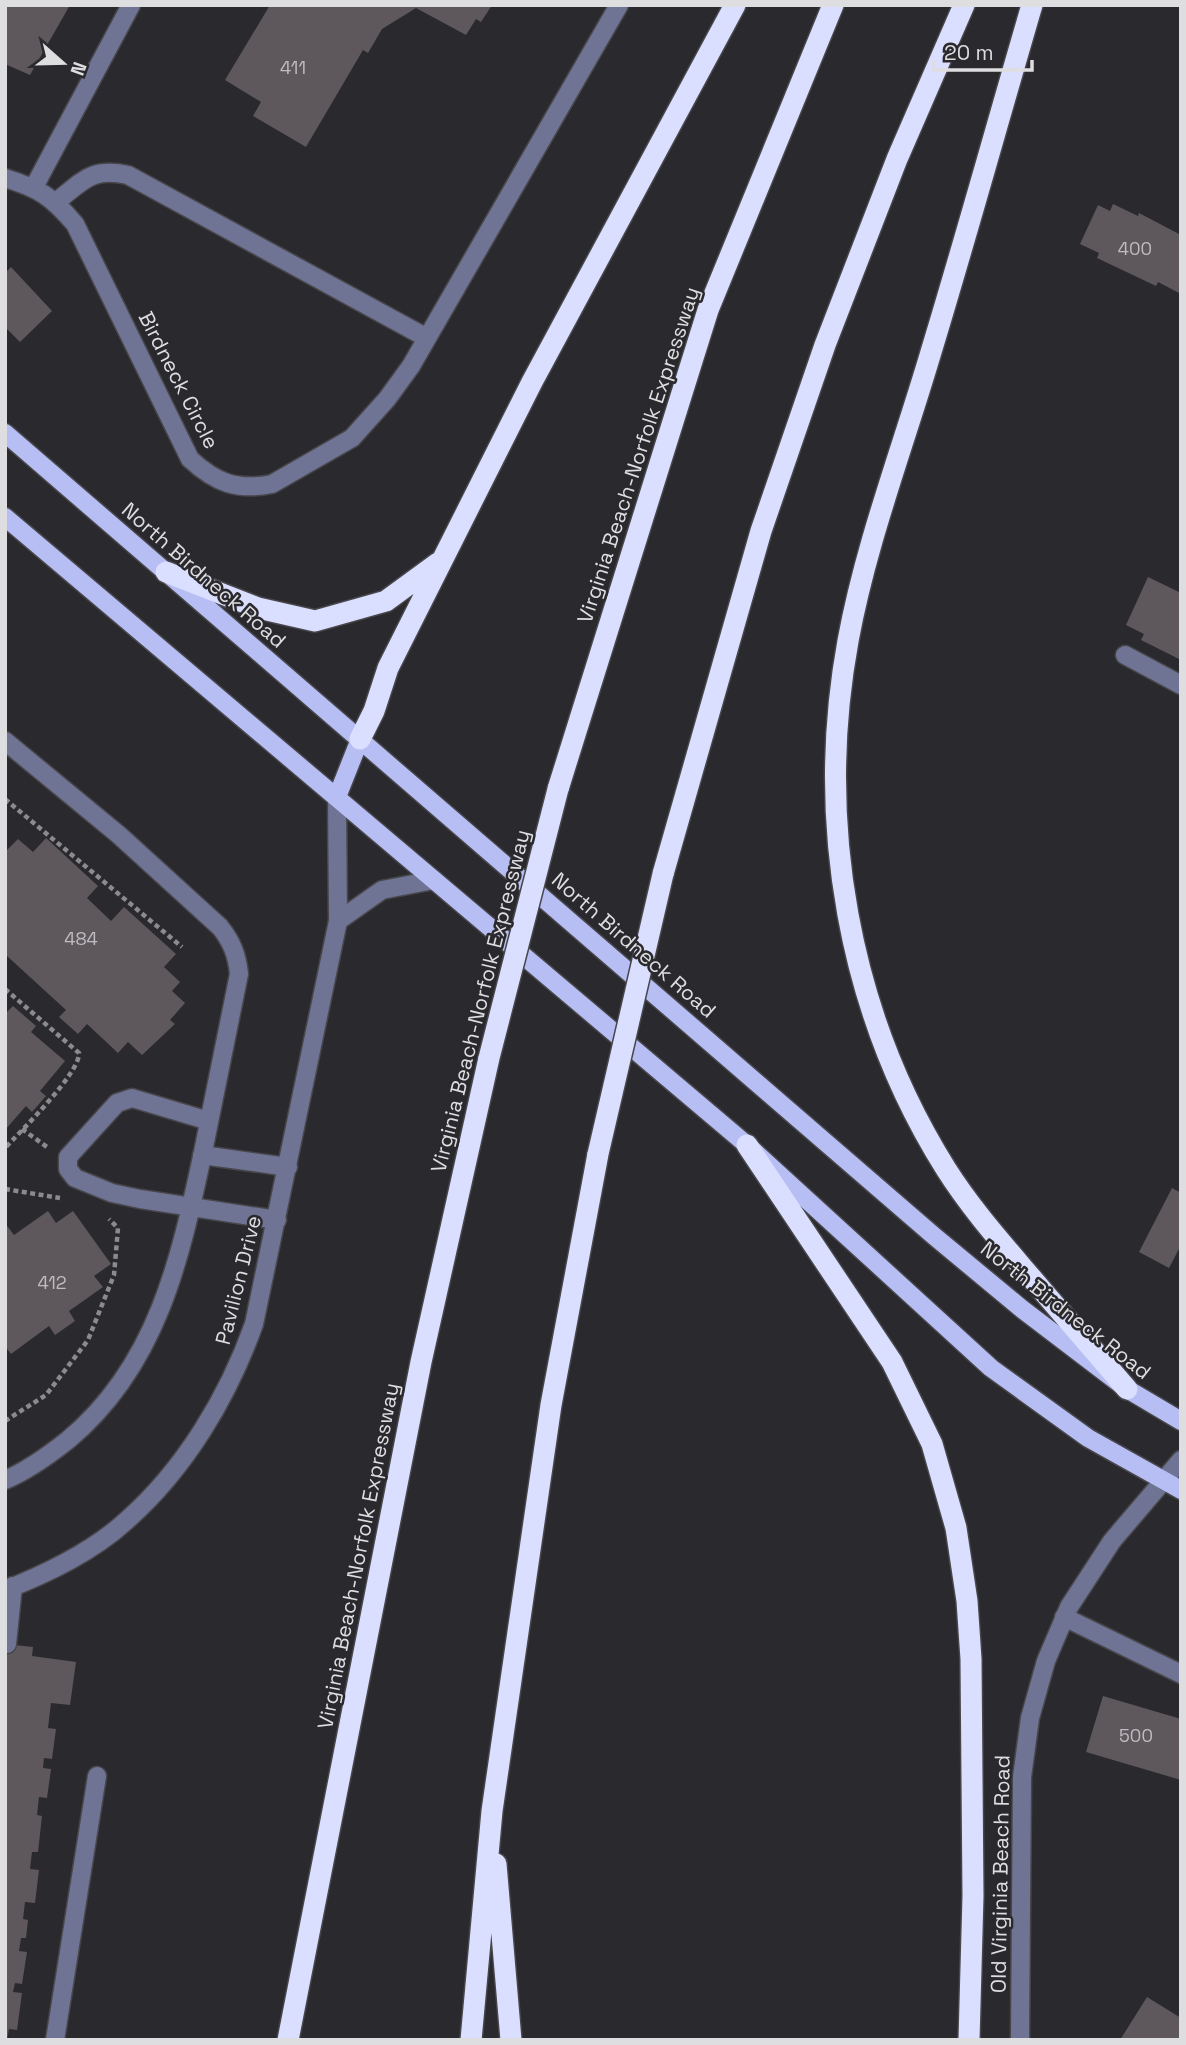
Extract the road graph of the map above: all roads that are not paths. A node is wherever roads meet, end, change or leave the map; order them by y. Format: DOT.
graph roads {
  1 [pos="131,5"];
  2 [pos="619,5"];
  3 [pos="735,5"];
  4 [pos="833,5"];
  5 [pos="964,5"];
  6 [pos="1032,5"];
  7 [pos="5,178"];
  8 [pos="34,187"];
  9 [pos="56,202"];
  10 [pos="427,338"];
  11 [pos="5,433"];
  12 [pos="5,517"];
  13 [pos="442,560"];
  14 [pos="166,572"];
  15 [pos="1125,655"];
  16 [pos="1181,685"];
  17 [pos="360,739"];
  18 [pos="5,741"];
  19 [pos="337,797"];
  20 [pos="434,880"];
  21 [pos="338,921"];
  22 [pos="209,1121"];
  23 [pos="747,1145"];
  24 [pos="202,1155"];
  25 [pos="288,1167"];
  26 [pos="191,1207"];
  27 [pos="277,1220"];
  28 [pos="1127,1390"];
  29 [pos="1181,1421"];
  30 [pos="1181,1460"];
  31 [pos="5,1480"];
  32 [pos="1163,1481"];
  33 [pos="1181,1490"];
  34 [pos="9,1588"];
  35 [pos="1064,1617"];
  36 [pos="6,1644"];
  37 [pos="1181,1675"];
  38 [pos="97,1776"];
  39 [pos="492,1811"];
  40 [pos="55,2040"];
  41 [pos="288,2040"];
  42 [pos="471,2040"];
  43 [pos="511,2040"];
  44 [pos="969,2040"];
  45 [pos="1020,2040"];
  1 -- 8 [label="street"];
  2 -- 10 [label="street, Birdneck Circle"];
  3 -- 13 [label="highway"];
  4 -- 41 [label="highway, Virginia Beach-Norfolk Expressway, bridge"];
  5 -- 39 [label="highway, bridge"];
  6 -- 28 [label="highway"];
  7 -- 8 [label="street, Birdneck Circle"];
  8 -- 9 [label="street, Birdneck Circle"];
  9 -- 10 [label="street"];
  9 -- 10 [label="street, Birdneck Circle"];
  11 -- 14 [label="main road, North Birdneck Road"];
  12 -- 19 [label="main road"];
  13 -- 14 [label="highway"];
  13 -- 17 [label="highway"];
  14 -- 17 [label="main road, North Birdneck Road"];
  15 -- 16 [label="street"];
  17 -- 19 [label="main road, Pavilion Drive"];
  17 -- 28 [label="main road, North Birdneck Road"];
  18 -- 22 [label="street"];
  19 -- 20 [label="main road"];
  19 -- 21 [label="street, Pavilion Drive"];
  20 -- 21 [label="street"];
  20 -- 23 [label="main road"];
  21 -- 25 [label="street, Pavilion Drive"];
  22 -- 24 [label="street"];
  22 -- 26 [label="street"];
  23 -- 32 [label="main road"];
  23 -- 44 [label="highway"];
  24 -- 25 [label="street"];
  24 -- 26 [label="street"];
  25 -- 27 [label="street, Pavilion Drive"];
  26 -- 27 [label="street"];
  26 -- 31 [label="street"];
  27 -- 34 [label="street, Pavilion Drive"];
  28 -- 29 [label="main road, North Birdneck Road"];
  30 -- 32 [label="street, Old Virginia Beach Road"];
  32 -- 33 [label="main road"];
  32 -- 35 [label="street, Old Virginia Beach Road"];
  34 -- 36 [label="street"];
  35 -- 37 [label="street"];
  35 -- 45 [label="street, Old Virginia Beach Road"];
  38 -- 40 [label="street"];
  39 -- 42 [label="highway"];
  39 -- 43 [label="highway"];
}
